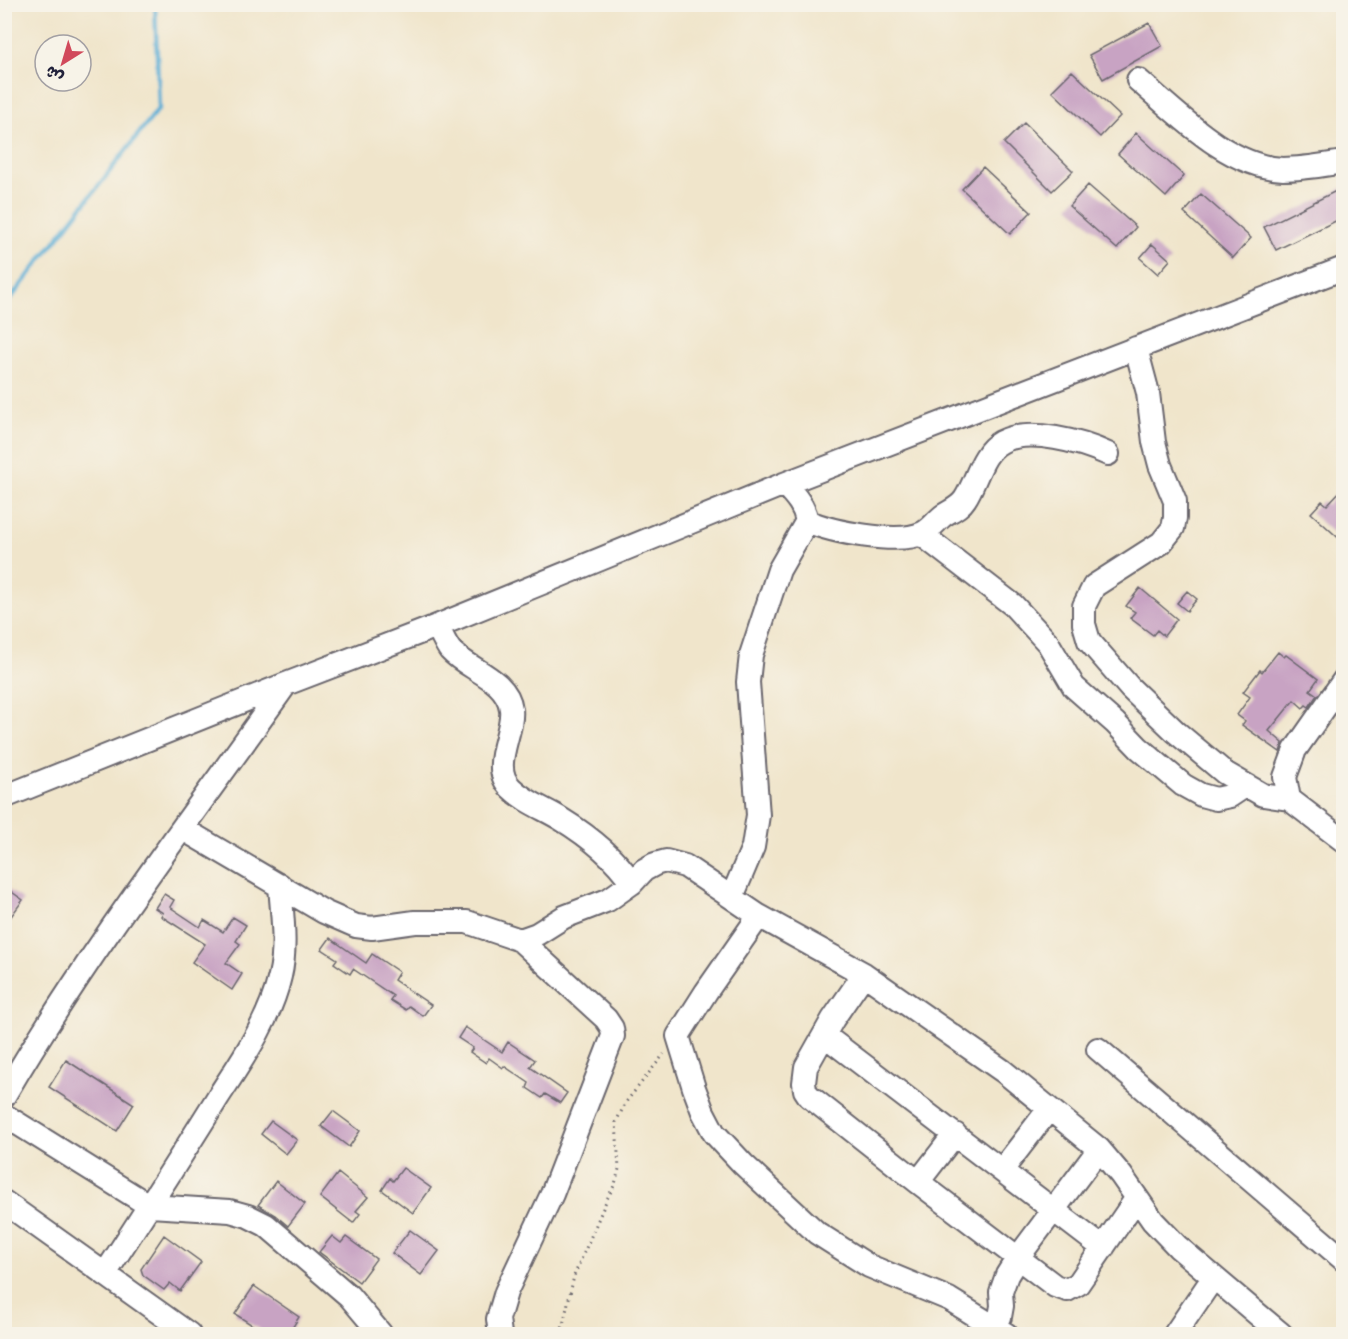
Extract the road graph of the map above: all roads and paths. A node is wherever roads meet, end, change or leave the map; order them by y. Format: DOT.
graph roads {
  1 [pos="1138,80"];
  2 [pos="1344,162"];
  3 [pos="1344,268"];
  4 [pos="1136,348"];
  5 [pos="1108,454"];
  6 [pos="784,484"];
  7 [pos="807,521"];
  8 [pos="921,534"];
  9 [pos="437,626"];
  10 [pos="1343,683"];
  11 [pos="286,684"];
  12 [pos="1245,786"];
  13 [pos="4,798"];
  14 [pos="1289,799"];
  15 [pos="183,829"];
  16 [pos="1344,842"];
  17 [pos="632,882"];
  18 [pos="280,885"];
  19 [pos="732,897"];
  20 [pos="759,916"];
  21 [pos="520,940"];
  22 [pos="864,974"];
  23 [pos="824,1035"];
  24 [pos="678,1036"];
  25 [pos="1098,1049"];
  26 [pos="4,1096"];
  27 [pos="1049,1109"];
  28 [pos="4,1115"];
  29 [pos="955,1134"];
  30 [pos="1099,1149"];
  31 [pos="1002,1170"];
  32 [pos="918,1182"];
  33 [pos="1136,1199"];
  34 [pos="4,1202"];
  35 [pos="150,1206"];
  36 [pos="1054,1209"];
  37 [pos="1103,1248"];
  38 [pos="1017,1259"];
  39 [pos="1344,1260"];
  40 [pos="105,1274"];
  41 [pos="1213,1278"];
  42 [pos="997,1332"];
  43 [pos="186,1334"];
  44 [pos="381,1335"];
  45 [pos="500,1335"];
  46 [pos="561,1335"];
  47 [pos="1175,1335"];
  48 [pos="1281,1335"];
  1 -- 2 [label="street"];
  3 -- 4 [label="street"];
  4 -- 6 [label="street"];
  4 -- 12 [label="street"];
  5 -- 8 [label="street"];
  6 -- 7 [label="street"];
  6 -- 9 [label="street"];
  7 -- 8 [label="street"];
  7 -- 19 [label="street"];
  8 -- 12 [label="street"];
  9 -- 11 [label="street"];
  9 -- 17 [label="street"];
  10 -- 14 [label="street"];
  11 -- 13 [label="street"];
  11 -- 15 [label="street"];
  12 -- 14 [label="street"];
  14 -- 16 [label="street"];
  15 -- 18 [label="street"];
  15 -- 26 [label="street"];
  17 -- 19 [label="street"];
  17 -- 21 [label="street"];
  18 -- 21 [label="street"];
  18 -- 35 [label="street"];
  19 -- 20 [label="street"];
  20 -- 22 [label="street"];
  20 -- 24 [label="street"];
  21 -- 45 [label="street"];
  22 -- 23 [label="street"];
  22 -- 27 [label="street"];
  23 -- 29 [label="street"];
  23 -- 32 [label="street"];
  24 -- 42 [label="street"];
  24 -- 46 [label="path"];
  25 -- 39 [label="street"];
  27 -- 30 [label="street"];
  27 -- 31 [label="street"];
  28 -- 35 [label="street"];
  29 -- 31 [label="street"];
  29 -- 32 [label="street"];
  30 -- 33 [label="street"];
  30 -- 36 [label="street"];
  31 -- 36 [label="street"];
  32 -- 38 [label="street"];
  33 -- 37 [label="street"];
  33 -- 41 [label="street"];
  34 -- 40 [label="street"];
  35 -- 40 [label="street"];
  35 -- 44 [label="street"];
  36 -- 37 [label="street"];
  36 -- 38 [label="street"];
  37 -- 38 [label="street"];
  38 -- 42 [label="street"];
  40 -- 43 [label="street"];
  41 -- 47 [label="street"];
  41 -- 48 [label="street"];
}
